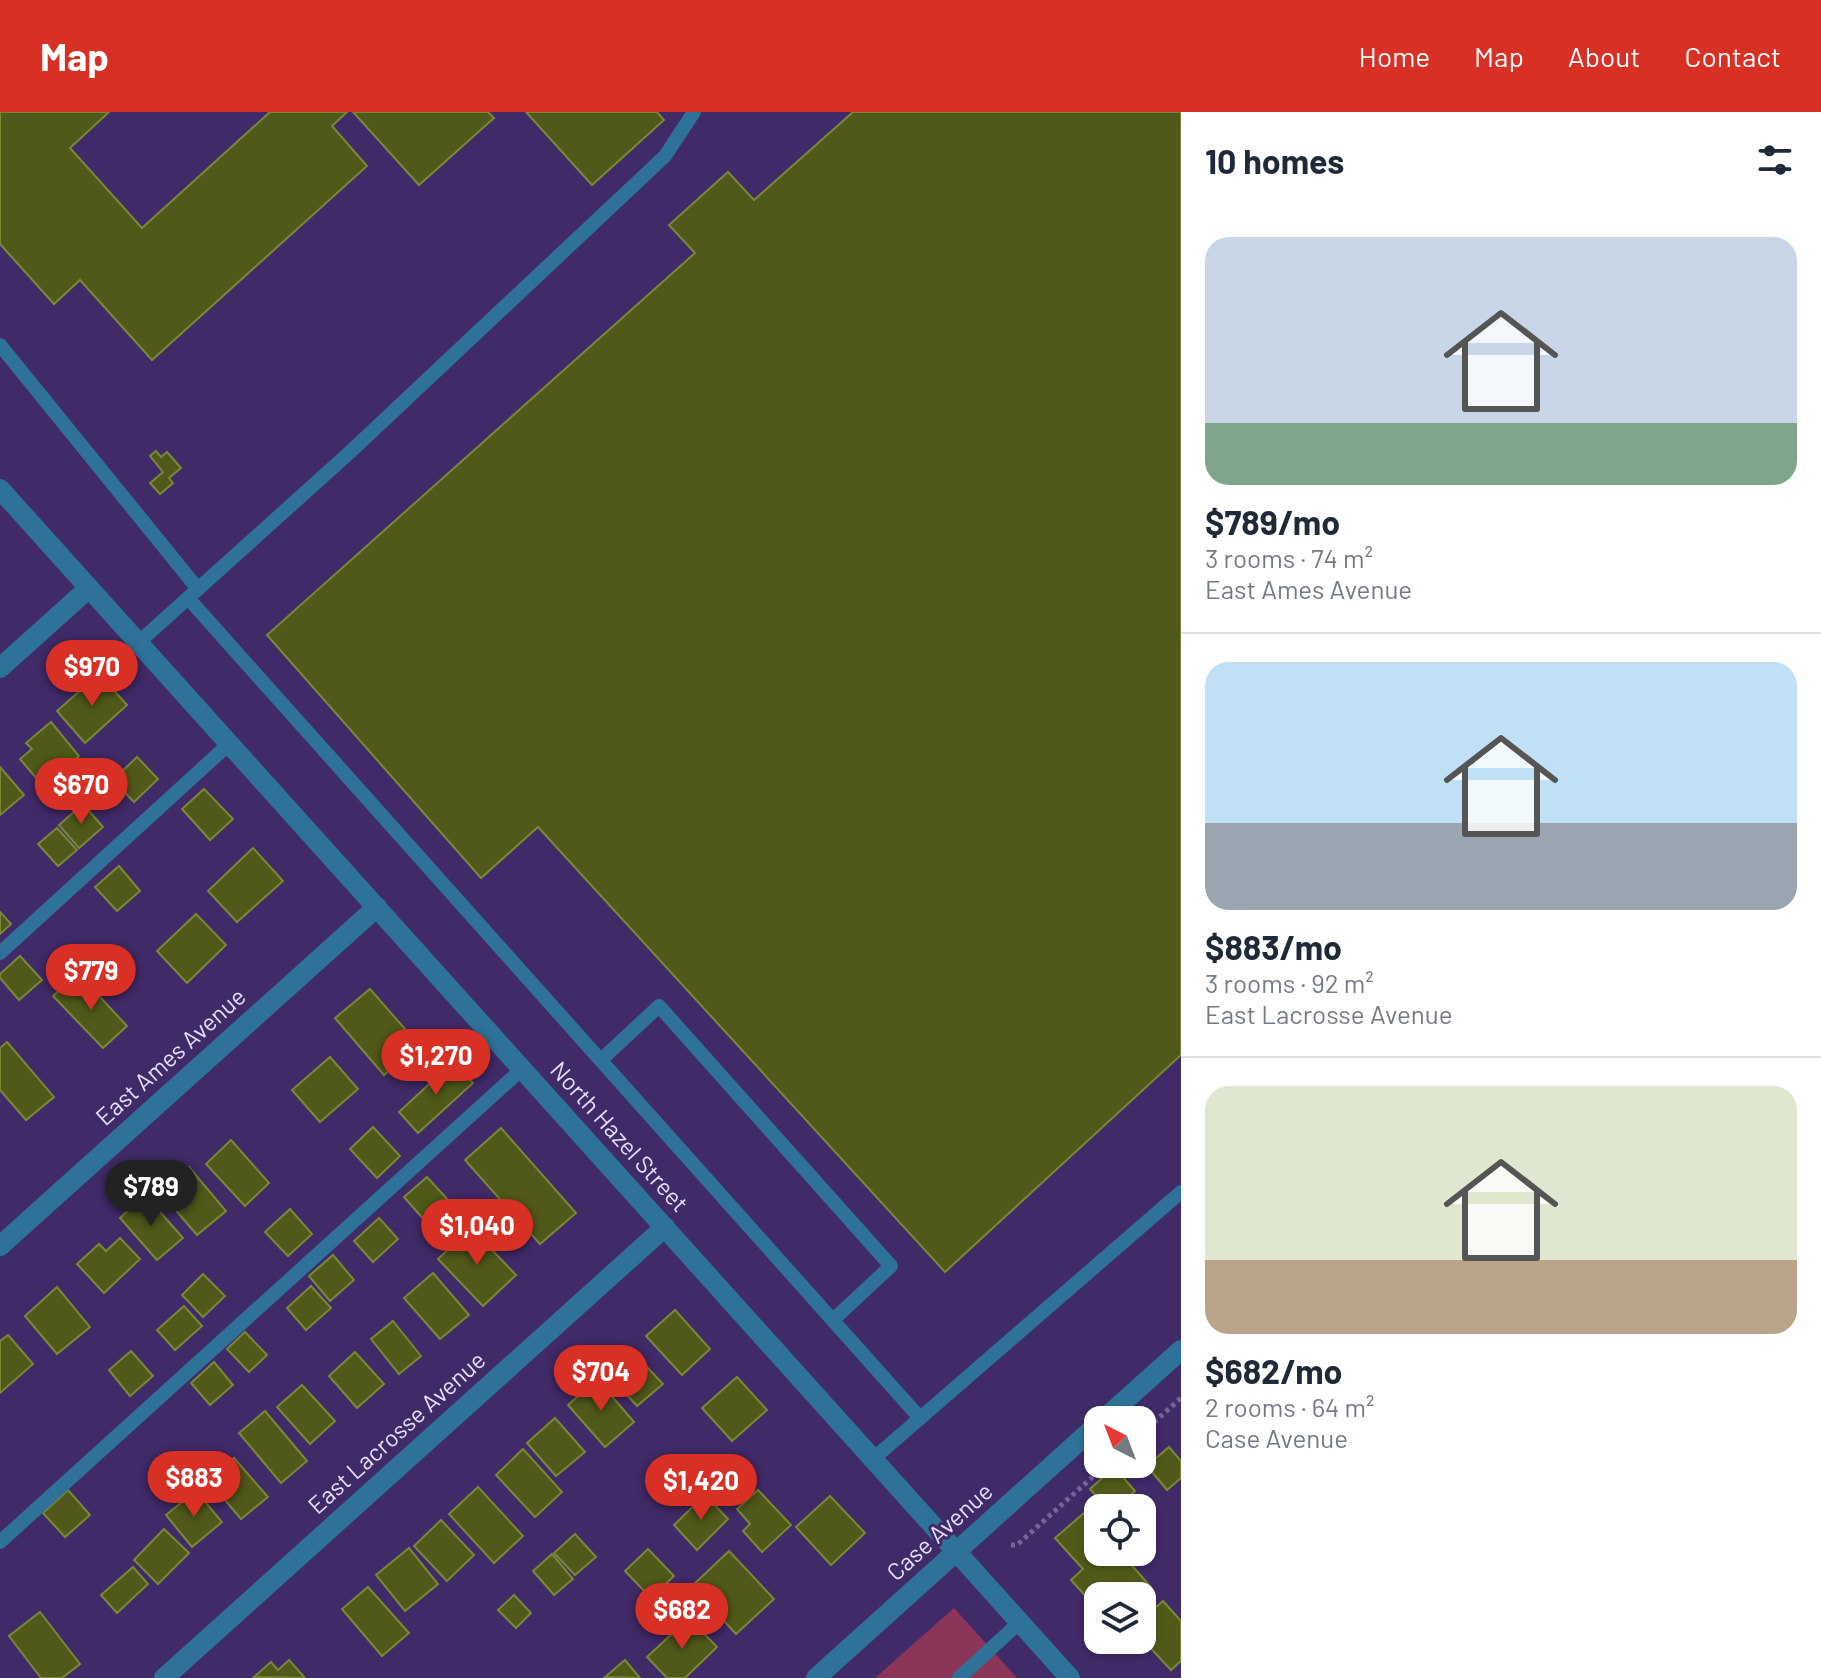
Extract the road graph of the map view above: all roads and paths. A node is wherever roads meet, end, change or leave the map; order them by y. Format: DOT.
graph roads {
  1 [pos="694,112"];
  2 [pos="0,345"];
  3 [pos="0,489"];
  4 [pos="89,588"];
  5 [pos="193,593"];
  6 [pos="138,643"];
  7 [pos="0,668"];
  8 [pos="229,744"];
  9 [pos="377,907"];
  10 [pos="0,953"];
  11 [pos="601,1060"];
  12 [pos="522,1069"];
  13 [pos="1181,1192"];
  14 [pos="665,1227"];
  15 [pos="0,1246"];
  16 [pos="833,1320"];
  17 [pos="1181,1350"];
  18 [pos="1181,1398"];
  19 [pos="1119,1406"];
  20 [pos="920,1418"];
  21 [pos="1156,1420"];
  22 [pos="1084,1437"];
  23 [pos="873,1459"];
  24 [pos="1091,1478"];
  25 [pos="0,1542"];
  26 [pos="1011,1545"];
  27 [pos="957,1551"];
  28 [pos="1020,1622"];
  29 [pos="164,1678"];
  30 [pos="816,1678"];
  31 [pos="959,1678"];
  32 [pos="1070,1678"];
  1 -- 5 [label="lane"];
  2 -- 5 [label="lane"];
  3 -- 4 [label="street, North Hazel Street"];
  4 -- 6 [label="street, North Hazel Street"];
  4 -- 7 [label="street"];
  5 -- 6 [label="lane"];
  5 -- 11 [label="lane"];
  6 -- 8 [label="street, North Hazel Street"];
  8 -- 9 [label="street, North Hazel Street"];
  8 -- 10 [label="lane"];
  9 -- 12 [label="street, North Hazel Street"];
  9 -- 15 [label="street, East Ames Avenue"];
  11 -- 16 [label="lane"];
  11 -- 16 [label="lane"];
  12 -- 14 [label="street, North Hazel Street"];
  12 -- 25 [label="lane"];
  13 -- 20 [label="lane"];
  14 -- 23 [label="street, North Hazel Street"];
  14 -- 29 [label="street, East Lacrosse Avenue"];
  16 -- 20 [label="lane"];
  17 -- 19 [label="street"];
  18 -- 21 [label="path"];
  20 -- 23 [label="lane"];
  22 -- 27 [label="street, Case Avenue"];
  23 -- 27 [label="street, North Hazel Street"];
  24 -- 26 [label="path"];
  27 -- 28 [label="street, North Hazel Street"];
  27 -- 30 [label="street, Case Avenue"];
  28 -- 31 [label="lane"];
  28 -- 32 [label="street, North Hazel Street"];
}
